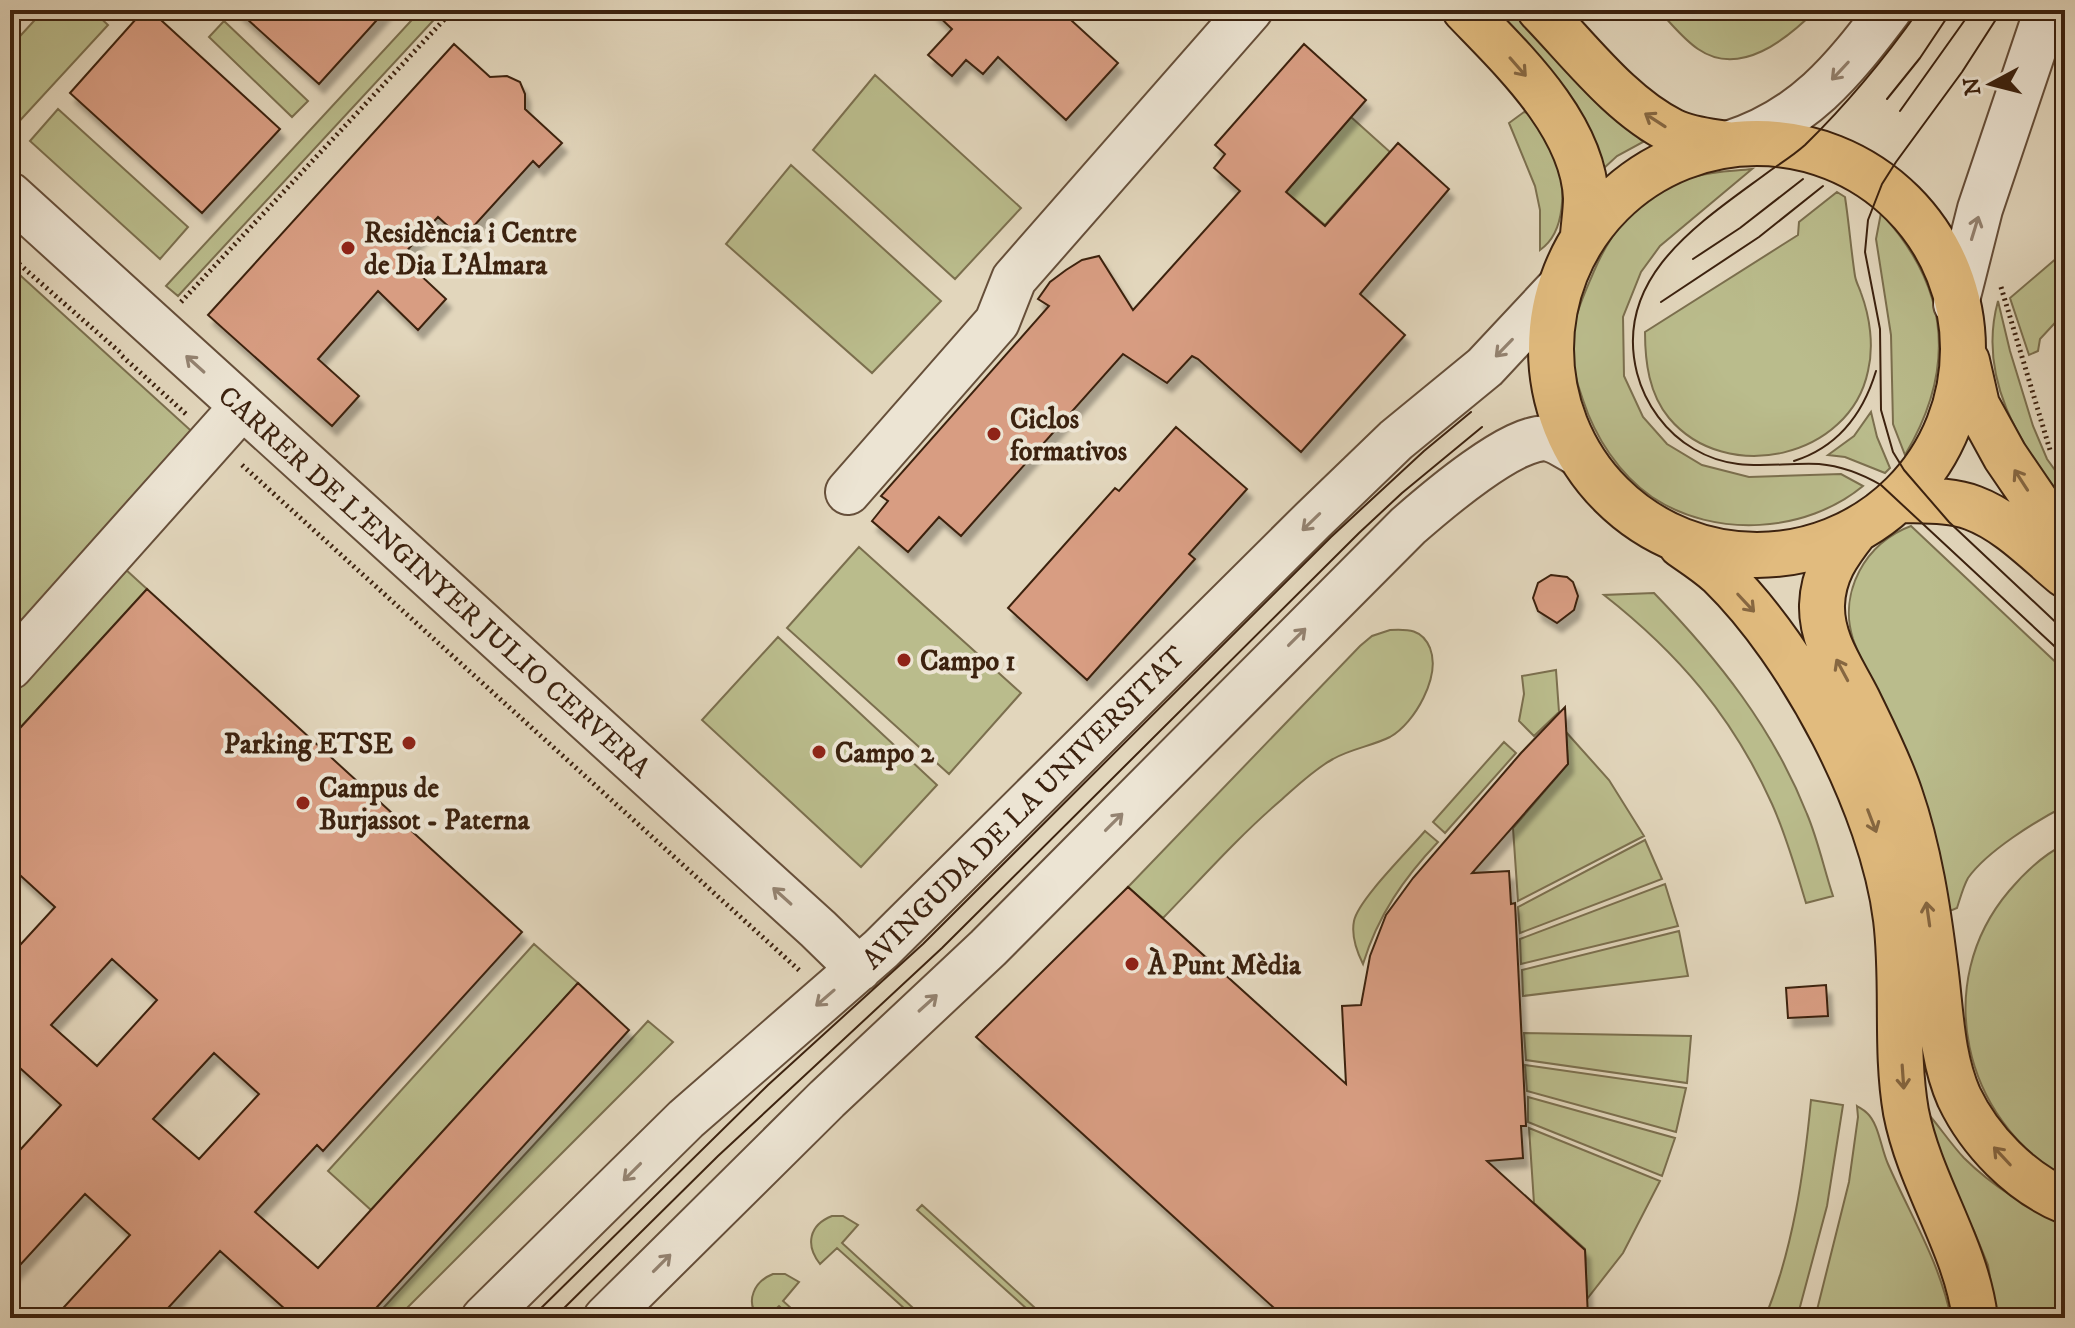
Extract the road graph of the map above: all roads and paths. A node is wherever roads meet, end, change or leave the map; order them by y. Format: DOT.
graph roads {
  1 [pos="453,10"];
  2 [pos="1250,10"];
  3 [pos="1465,10"];
  4 [pos="1540,10"];
  5 [pos="1889,10"];
  6 [pos="2047,10"];
  7 [pos="1728,144"];
  8 [pos="10,195"];
  9 [pos="1583,235"];
  10 [pos="10,256"];
  11 [pos="1999,277"];
  12 [pos="1556,291"];
  13 [pos="1958,319"];
  14 [pos="153,326"];
  15 [pos="122,356"];
  16 [pos="242,407"];
  17 [pos="214,440"];
  18 [pos="1577,453"];
  19 [pos="2052,453"];
  20 [pos="848,492"];
  21 [pos="1898,500"];
  22 [pos="1856,530"];
  23 [pos="1667,534"];
  24 [pos="2065,544"];
  25 [pos="2065,575"];
  26 [pos="10,667"];
  27 [pos="843,983"];
  28 [pos="2065,1201"];
  29 [pos="484,1318"];
  30 [pos="606,1318"];
  31 [pos="1975,1318"];
  1 -- 14 [label="path"];
  2 -- 20 [label="street"];
  3 -- 9 [label="main road, one-way"];
  7 -- 4 [label="main road, one-way"];
  5 -- 7 [label="street, one-way"];
  13 -- 6 [label="street, one-way"];
  7 -- 9 [label="main road"];
  7 -- 13 [label="main road"];
  8 -- 14 [label="street, CARRER DE L'ENGINYER JULIO CERVERA"];
  9 -- 12 [label="main road"];
  10 -- 15 [label="path"];
  11 -- 19 [label="path"];
  12 -- 18 [label="main road"];
  12 -- 27 [label="street, AVINGUDA DE LA UNIVERSITAT, one-way"];
  13 -- 21 [label="main road"];
  24 -- 13 [label="main road, one-way"];
  14 -- 15 [label="path"];
  16 -- 14 [label="street, CARRER DE L'ENGINYER JULIO CERVERA, one-way"];
  15 -- 17 [label="path"];
  16 -- 17 [label="street"];
  27 -- 16 [label="street, CARRER DE L'ENGINYER JULIO CERVERA, one-way"];
  17 -- 26 [label="street"];
  17 -- 27 [label="path"];
  18 -- 23 [label="main road"];
  30 -- 18 [label="street, one-way"];
  21 -- 22 [label="main road"];
  21 -- 25 [label="main road"];
  22 -- 23 [label="main road"];
  28 -- 22 [label="main road, one-way"];
  23 -- 31 [label="main road, one-way"];
  27 -- 29 [label="street, AVINGUDA DE LA UNIVERSITAT, one-way"];
}
